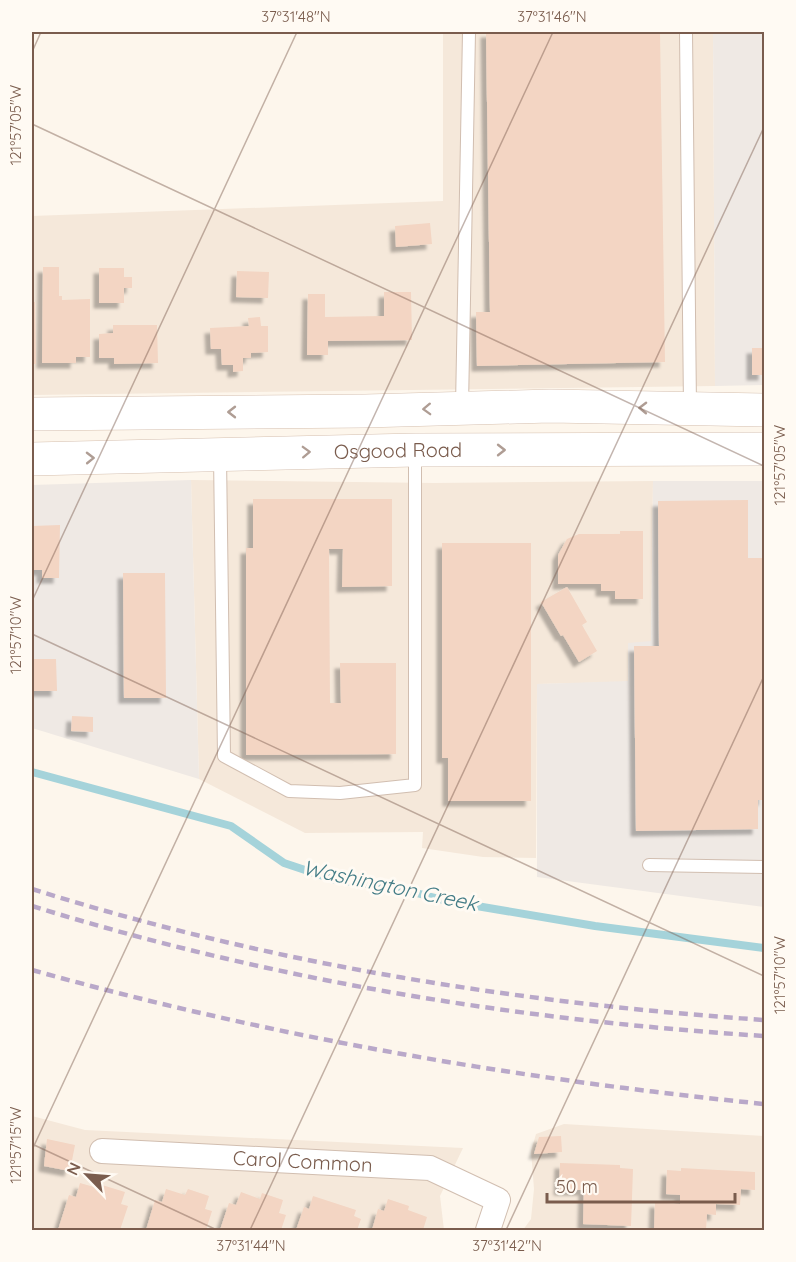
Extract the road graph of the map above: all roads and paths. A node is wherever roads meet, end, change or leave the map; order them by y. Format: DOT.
graph roads {
  1 [pos="468,32"];
  2 [pos="686,32"];
  3 [pos="462,408"];
  4 [pos="690,408"];
  5 [pos="765,410"];
  6 [pos="32,414"];
  7 [pos="765,449"];
  8 [pos="415,450"];
  9 [pos="220,455"];
  10 [pos="32,459"];
  11 [pos="649,865"];
  12 [pos="765,867"];
  13 [pos="102,1151"];
  14 [pos="488,1230"];
  1 -- 3 [label="lane"];
  2 -- 4 [label="lane"];
  4 -- 3 [label="main road, Osgood Road, one-way"];
  3 -- 6 [label="main road, Osgood Road, one-way"];
  4 -- 5 [label="main road, Osgood Road"];
  8 -- 7 [label="main road, Osgood Road, one-way"];
  9 -- 8 [label="main road, Osgood Road, one-way"];
  8 -- 9 [label="lane"];
  10 -- 9 [label="main road, Osgood Road, one-way"];
  11 -- 12 [label="lane"];
  13 -- 14 [label="street, Carol Common"];
}
